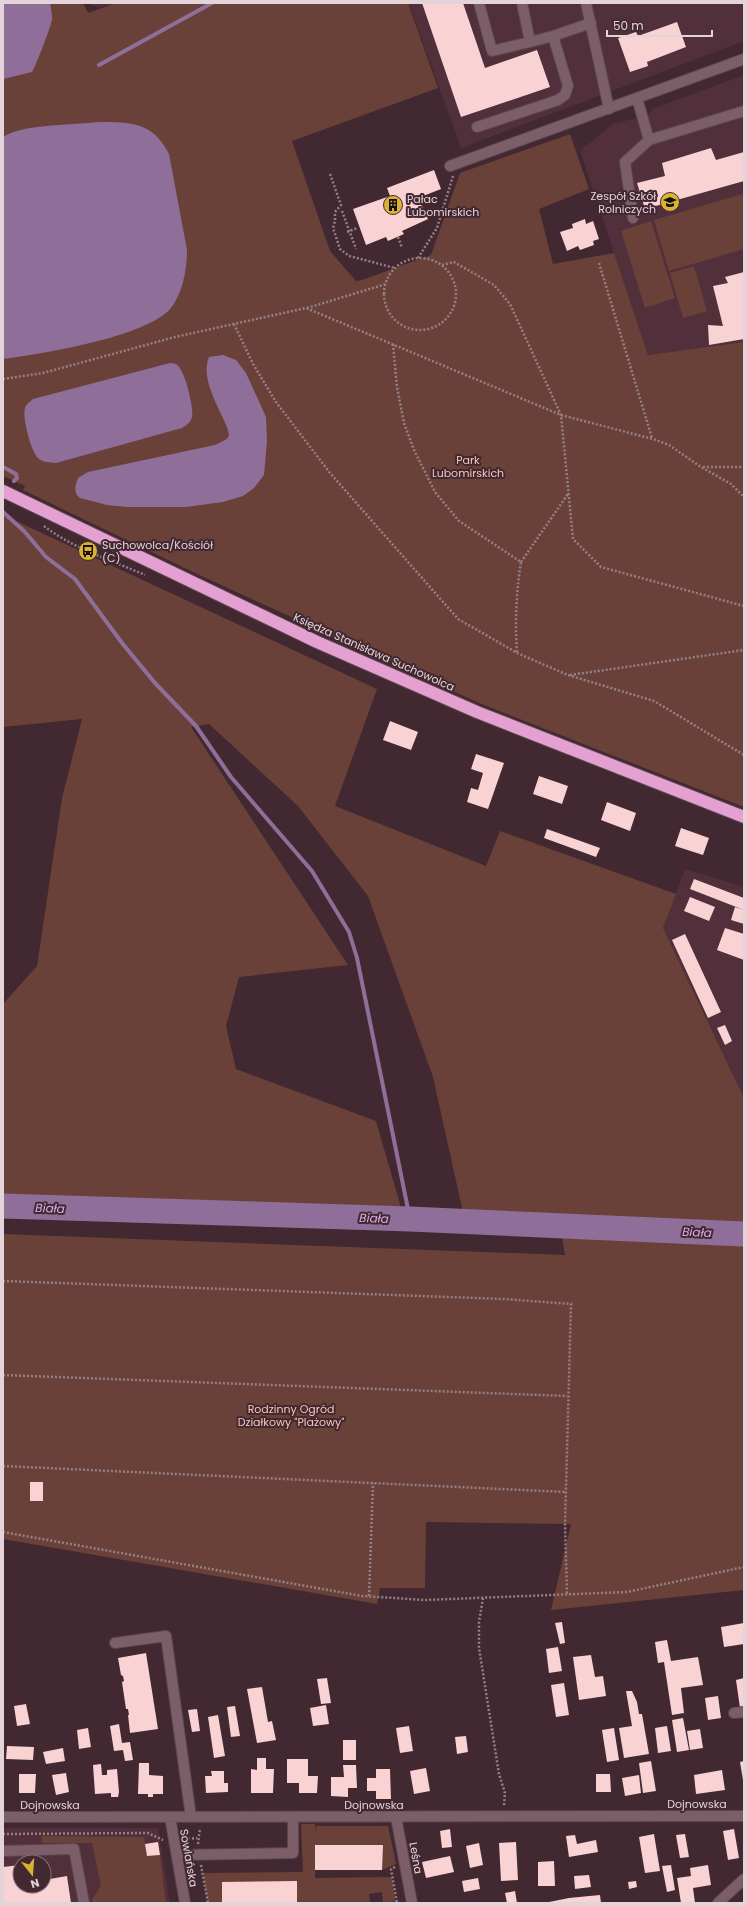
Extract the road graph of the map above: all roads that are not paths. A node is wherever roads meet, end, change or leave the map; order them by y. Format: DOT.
graph roads {
  1 [pos="479,3"];
  2 [pos="522,3"];
  3 [pos="586,3"];
  4 [pos="591,23"];
  5 [pos="553,36"];
  6 [pos="530,42"];
  7 [pos="744,59"];
  8 [pos="637,98"];
  9 [pos="609,108"];
  10 [pos="744,111"];
  11 [pos="477,127"];
  12 [pos="649,140"];
  13 [pos="450,166"];
  14 [pos="633,218"];
  15 [pos="3,491"];
  16 [pos="744,817"];
  17 [pos="115,1643"];
  18 [pos="3,1816"];
  19 [pos="744,1816"];
  20 [pos="170,1817"];
  21 [pos="191,1817"];
  22 [pos="292,1817"];
  23 [pos="396,1817"];
  24 [pos="3,1851"];
  25 [pos="177,1855"];
  26 [pos="744,1879"];
  27 [pos="84,1903"];
  28 [pos="185,1903"];
  29 [pos="409,1903"];
  30 [pos="718,1903"];
  1 -- 6 [label="street"];
  2 -- 6 [label="street"];
  3 -- 4 [label="street"];
  4 -- 5 [label="street"];
  4 -- 9 [label="street"];
  5 -- 6 [label="street"];
  5 -- 11 [label="street"];
  7 -- 8 [label="street"];
  8 -- 9 [label="street"];
  8 -- 12 [label="street"];
  9 -- 13 [label="street"];
  10 -- 12 [label="street"];
  12 -- 14 [label="street"];
  15 -- 16 [label="highway, Księdza Stanisława Suchowolca"];
  17 -- 21 [label="street"];
  18 -- 20 [label="street, Dojnowska"];
  19 -- 23 [label="street, Dojnowska"];
  20 -- 21 [label="street, Dojnowska"];
  20 -- 25 [label="street, Sowlańska"];
  21 -- 22 [label="street, Dojnowska"];
  22 -- 23 [label="street, Dojnowska"];
  22 -- 25 [label="street"];
  23 -- 29 [label="street, Leśna"];
  24 -- 27 [label="street"];
  25 -- 28 [label="street, Sowlańska"];
  26 -- 30 [label="street"];
}
